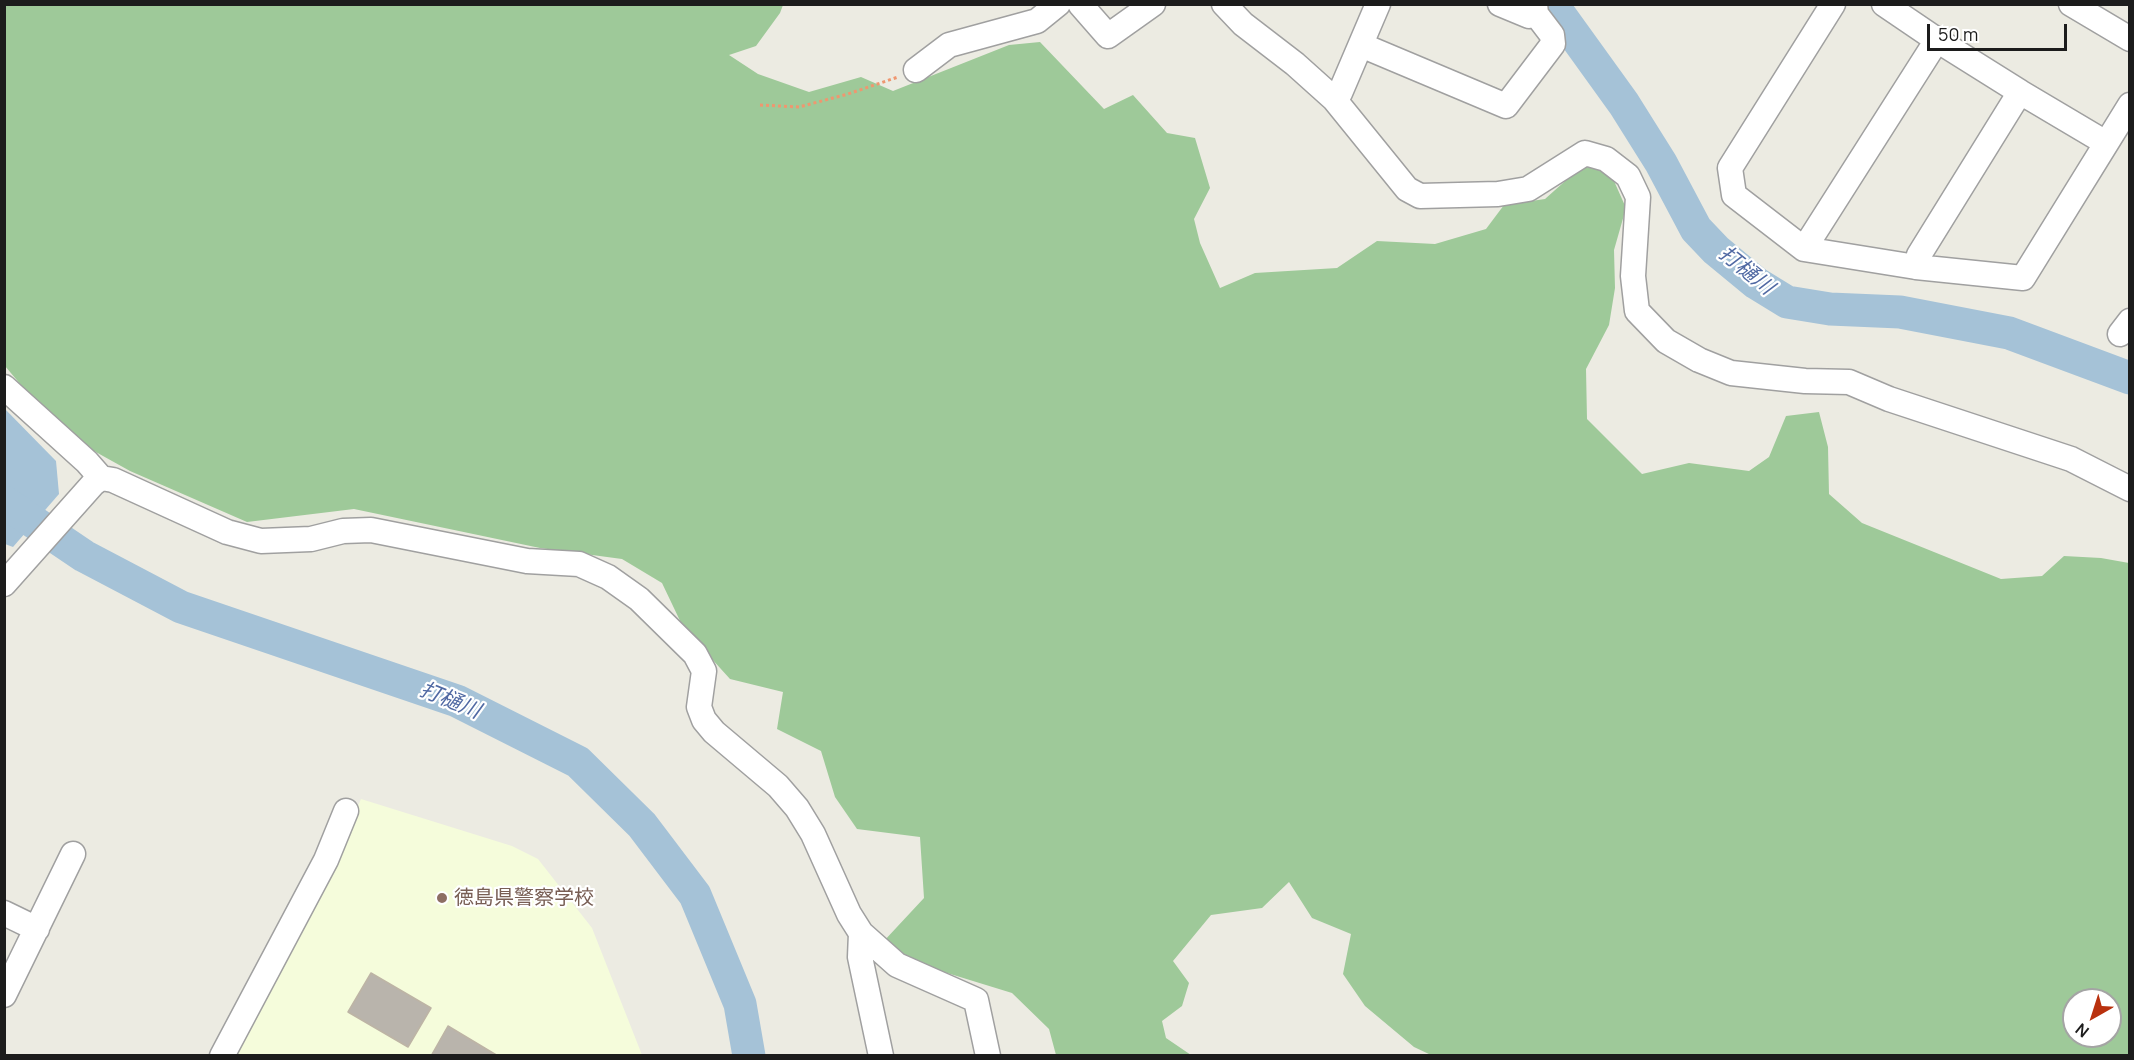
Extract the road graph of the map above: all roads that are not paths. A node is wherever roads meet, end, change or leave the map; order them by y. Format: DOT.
graph roads {
  1 [pos="1059,4"];
  2 [pos="1080,4"];
  3 [pos="1153,4"];
  4 [pos="1224,4"];
  5 [pos="1378,4"];
  6 [pos="1500,4"];
  7 [pos="1833,4"];
  8 [pos="1884,4"];
  9 [pos="2071,4"];
  10 [pos="1536,9"];
  11 [pos="2130,39"];
  12 [pos="1937,40"];
  13 [pos="1361,45"];
  14 [pos="916,70"];
  15 [pos="2020,92"];
  16 [pos="1334,99"];
  17 [pos="2130,105"];
  18 [pos="2106,143"];
  19 [pos="1804,249"];
  20 [pos="1916,267"];
  21 [pos="4,387"];
  22 [pos="92,486"];
  23 [pos="2130,489"];
  24 [pos="4,585"];
  25 [pos="346,811"];
  26 [pos="73,854"];
  27 [pos="4,913"];
  28 [pos="37,929"];
  29 [pos="861,933"];
  30 [pos="4,995"];
  31 [pos="229,1053"];
  32 [pos="880,1056"];
  33 [pos="988,1056"];
  1 -- 14 [label="street"];
  2 -- 3 [label="street"];
  4 -- 16 [label="street"];
  5 -- 13 [label="street"];
  6 -- 10 [label="street"];
  7 -- 19 [label="street"];
  8 -- 12 [label="street"];
  9 -- 11 [label="street"];
  10 -- 13 [label="street"];
  12 -- 15 [label="street"];
  12 -- 19 [label="street"];
  13 -- 16 [label="street"];
  15 -- 18 [label="street"];
  15 -- 20 [label="street"];
  16 -- 23 [label="street"];
  17 -- 18 [label="street"];
  18 -- 20 [label="street"];
  19 -- 20 [label="street"];
  21 -- 22 [label="street"];
  22 -- 24 [label="street"];
  22 -- 29 [label="street"];
  25 -- 31 [label="street"];
  26 -- 28 [label="street"];
  27 -- 28 [label="street"];
  28 -- 30 [label="street"];
  29 -- 32 [label="street"];
  29 -- 33 [label="street"];
}
